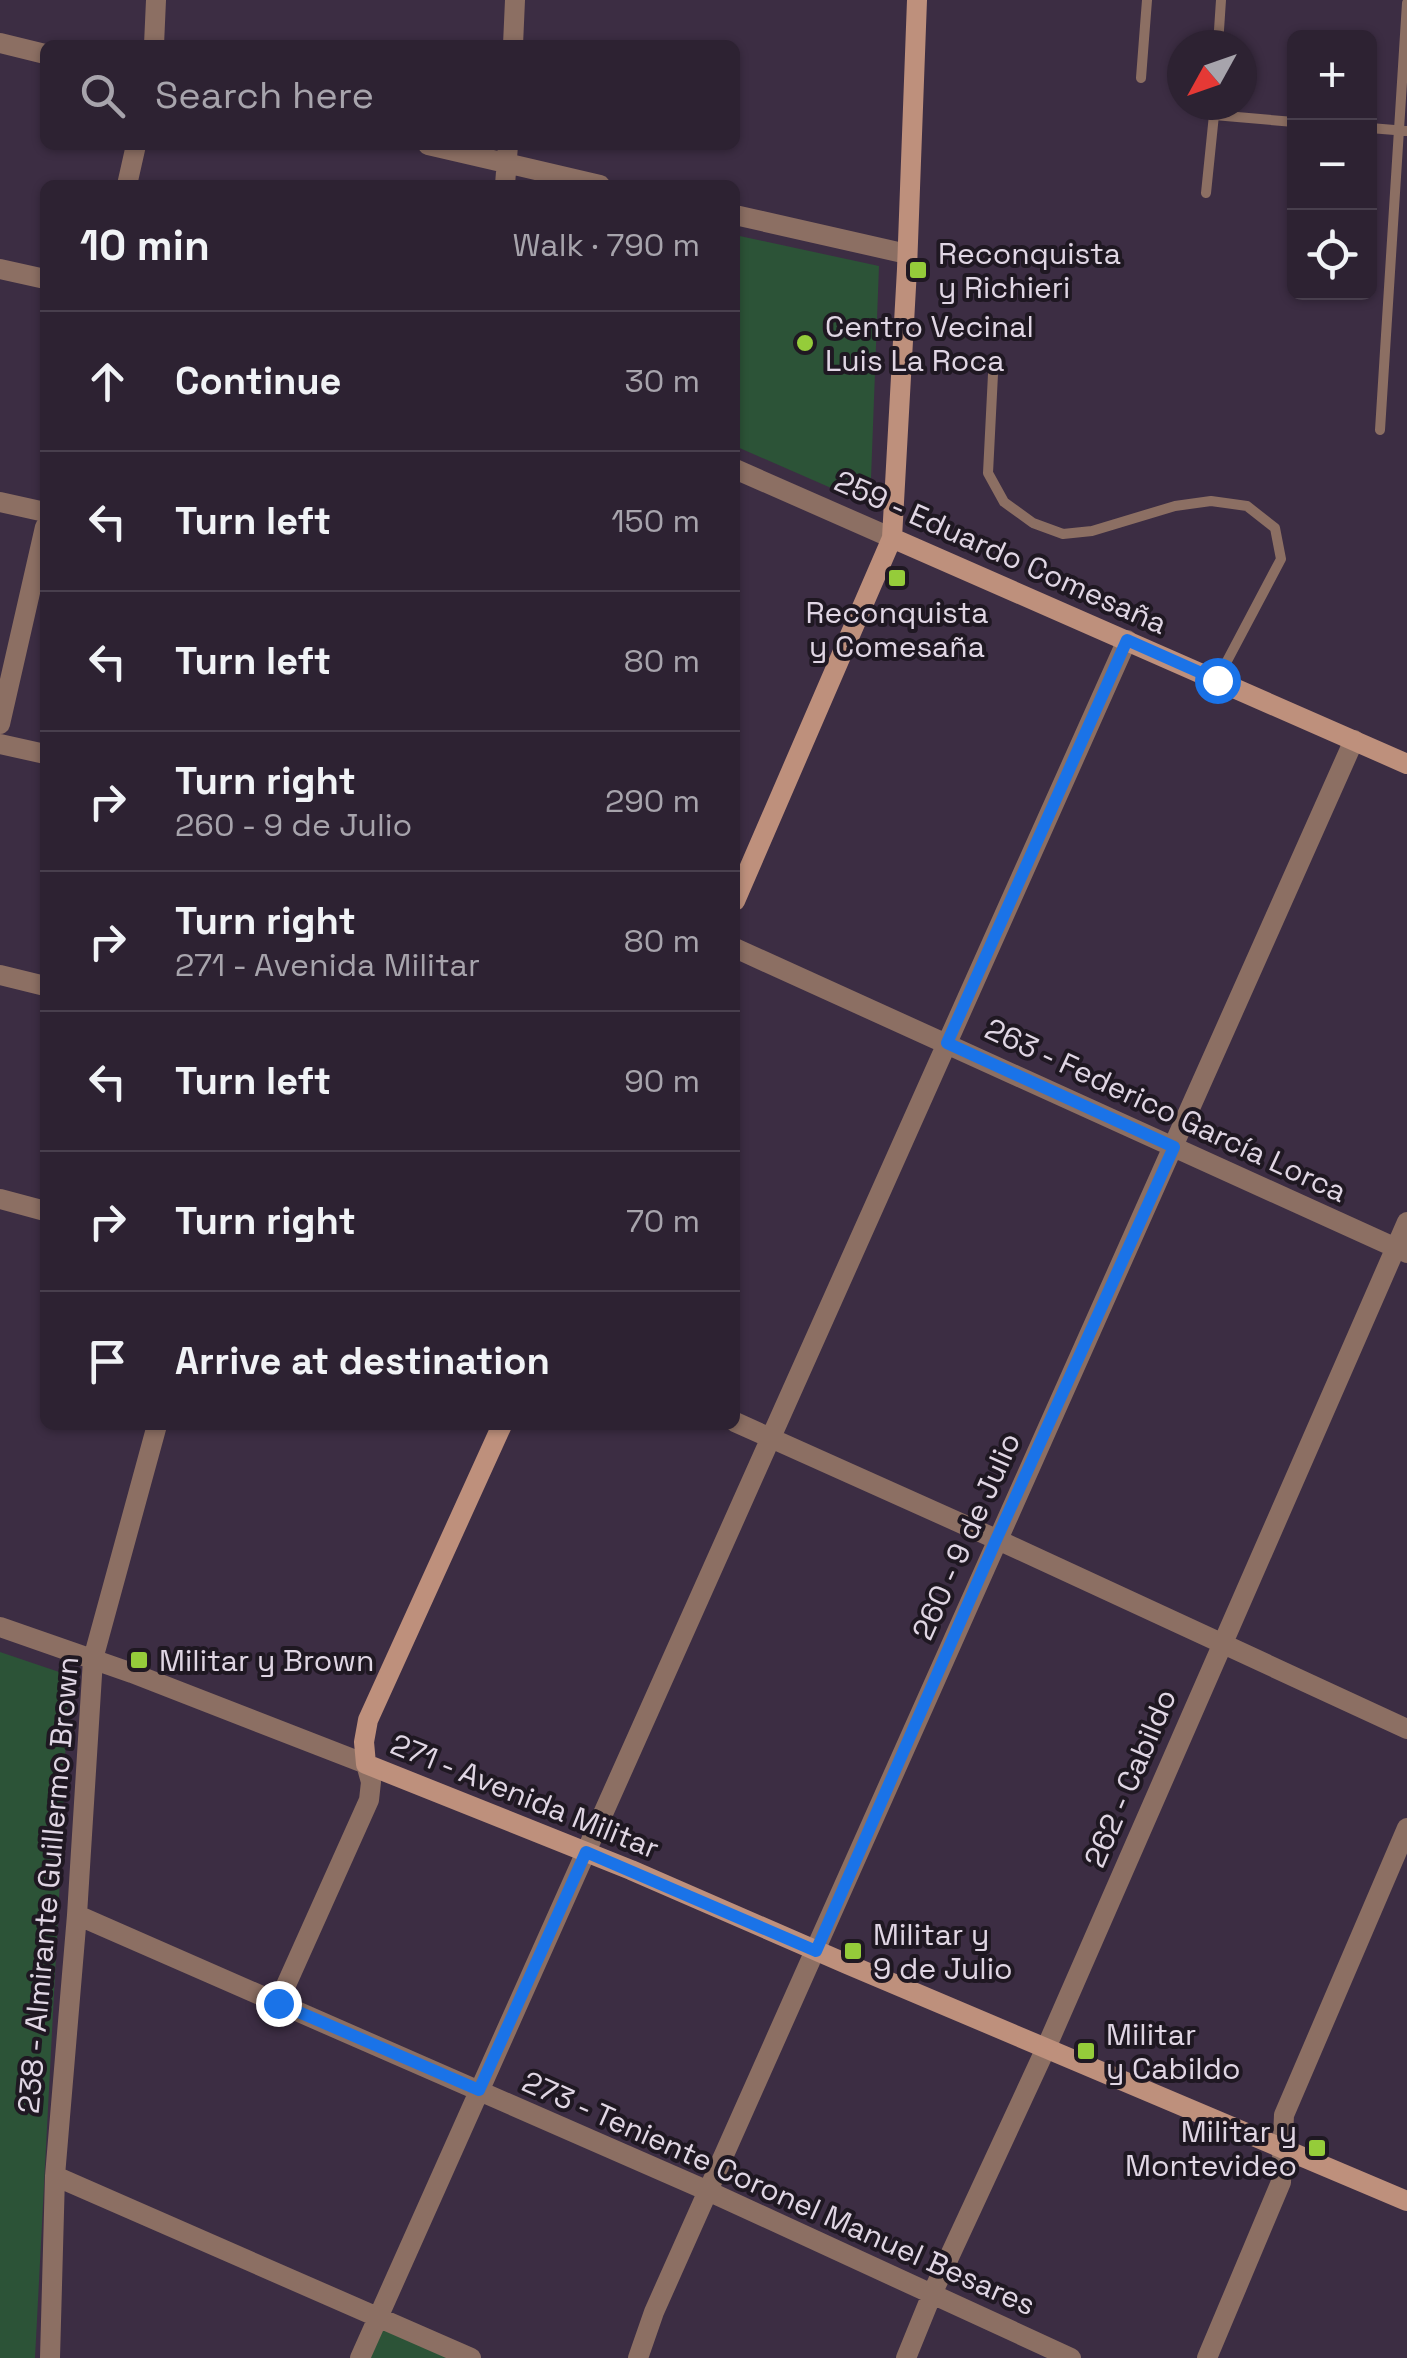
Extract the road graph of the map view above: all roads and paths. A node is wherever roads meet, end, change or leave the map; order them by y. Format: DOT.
graph roads {
  1 [pos="156,0"];
  2 [pos="515,0"];
  3 [pos="917,0"];
  4 [pos="1147,0"];
  5 [pos="1220,0"];
  6 [pos="1407,3"];
  7 [pos="1219,30"];
  8 [pos="154,40"];
  9 [pos="513,40"];
  10 [pos="0,43"];
  11 [pos="40,53"];
  12 [pos="1141,78"];
  13 [pos="1257,116"];
  14 [pos="1213,120"];
  15 [pos="1287,121"];
  16 [pos="1377,129"];
  17 [pos="1403,131"];
  18 [pos="135,150"];
  19 [pos="448,150"];
  20 [pos="506,165"];
  21 [pos="128,180"];
  22 [pos="576,180"];
  23 [pos="1206,193"];
  24 [pos="740,216"];
  25 [pos="907,254"];
  26 [pos="0,269"];
  27 [pos="40,278"];
  28 [pos="993,374"];
  29 [pos="1380,430"];
  30 [pos="740,471"];
  31 [pos="0,502"];
  32 [pos="40,511"];
  33 [pos="892,538"];
  34 [pos="40,548"];
  35 [pos="1127,640"];
  36 [pos="1217,680"];
  37 [pos="0,724"];
  38 [pos="1354,740"];
  39 [pos="0,744"];
  40 [pos="40,753"];
  41 [pos="1407,764"];
  42 [pos="740,889"];
  43 [pos="740,950"];
  44 [pos="0,975"];
  45 [pos="40,985"];
  46 [pos="947,1043"];
  47 [pos="1174,1147"];
  48 [pos="0,1199"];
  49 [pos="40,1210"];
  50 [pos="1407,1222"];
  51 [pos="1401,1251"];
  52 [pos="740,1424"];
  53 [pos="155,1430"];
  54 [pos="500,1430"];
  55 [pos="770,1437"];
  56 [pos="996,1540"];
  57 [pos="0,1627"];
  58 [pos="1221,1644"];
  59 [pos="94,1659"];
  60 [pos="1407,1729"];
  61 [pos="366,1764"];
  62 [pos="1407,1828"];
  63 [pos="586,1852"];
  64 [pos="77,1915"];
  65 [pos="816,1951"];
  66 [pos="278,2003"];
  67 [pos="1046,2048"];
  68 [pos="479,2090"];
  69 [pos="1283,2150"];
  70 [pos="55,2176"];
  71 [pos="708,2190"];
  72 [pos="1407,2201"];
  73 [pos="932,2294"];
  74 [pos="378,2317"];
  75 [pos="50,2358"];
  76 [pos="360,2358"];
  77 [pos="471,2358"];
  78 [pos="638,2358"];
  79 [pos="906,2358"];
  80 [pos="1071,2358"];
  81 [pos="1207,2358"];
  1 -- 8 [label="street"];
  2 -- 9 [label="street"];
  3 -- 25 [label="street"];
  4 -- 12 [label="lane"];
  5 -- 7 [label="lane"];
  6 -- 17 [label="lane"];
  10 -- 11 [label="street"];
  13 -- 15 [label="lane"];
  14 -- 23 [label="lane"];
  16 -- 17 [label="lane"];
  17 -- 29 [label="lane"];
  18 -- 21 [label="street"];
  19 -- 20 [label="street"];
  20 -- 22 [label="street"];
  24 -- 25 [label="street"];
  25 -- 33 [label="street"];
  26 -- 27 [label="street"];
  28 -- 36 [label="lane"];
  30 -- 33 [label="street, 259 - Eduardo Comesaña"];
  31 -- 32 [label="street"];
  33 -- 35 [label="street, 259 - Eduardo Comesaña"];
  33 -- 42 [label="street"];
  34 -- 37 [label="street"];
  35 -- 36 [label="street, 259 - Eduardo Comesaña"];
  35 -- 46 [label="street"];
  36 -- 38 [label="street, 259 - Eduardo Comesaña"];
  38 -- 41 [label="street, 259 - Eduardo Comesaña"];
  38 -- 47 [label="street, 260 - 9 de Julio"];
  39 -- 40 [label="street"];
  43 -- 46 [label="street, 263 - Federico García Lorca"];
  44 -- 45 [label="street"];
  46 -- 47 [label="street, 263 - Federico García Lorca"];
  46 -- 55 [label="street"];
  47 -- 51 [label="street, 263 - Federico García Lorca"];
  47 -- 56 [label="street, 260 - 9 de Julio"];
  48 -- 49 [label="street"];
  50 -- 51 [label="street, 262 - Cabildo"];
  51 -- 58 [label="street, 262 - Cabildo"];
  52 -- 55 [label="street"];
  53 -- 59 [label="street, 238 - Almirante Guillermo Brown"];
  54 -- 61 [label="street"];
  55 -- 56 [label="street"];
  55 -- 63 [label="street"];
  56 -- 58 [label="street"];
  56 -- 65 [label="street, 260 - 9 de Julio"];
  57 -- 59 [label="street, 271 - Avenida Militar"];
  58 -- 60 [label="street"];
  58 -- 67 [label="street, 262 - Cabildo"];
  59 -- 61 [label="street, 271 - Avenida Militar"];
  59 -- 64 [label="street, 238 - Almirante Guillermo Brown"];
  61 -- 63 [label="street, 271 - Avenida Militar"];
  61 -- 66 [label="street"];
  62 -- 69 [label="street"];
  63 -- 65 [label="street, 271 - Avenida Militar"];
  63 -- 68 [label="street"];
  64 -- 66 [label="street, 273 - Teniente Coronel Manuel Besares"];
  64 -- 70 [label="street, 238 - Almirante Guillermo Brown"];
  65 -- 67 [label="street, 271 - Avenida Militar"];
  65 -- 71 [label="street, 260 - 9 de Julio"];
  66 -- 68 [label="street, 273 - Teniente Coronel Manuel Besares"];
  67 -- 69 [label="street, 271 - Avenida Militar"];
  67 -- 73 [label="street, 262 - Cabildo"];
  68 -- 71 [label="street, 273 - Teniente Coronel Manuel Besares"];
  68 -- 74 [label="street"];
  69 -- 72 [label="street, 271 - Avenida Militar"];
  69 -- 81 [label="street"];
  70 -- 74 [label="street"];
  70 -- 75 [label="street, 238 - Almirante Guillermo Brown"];
  71 -- 73 [label="street, 273 - Teniente Coronel Manuel Besares"];
  71 -- 78 [label="street, 260 - 9 de Julio"];
  73 -- 79 [label="street, 262 - Cabildo"];
  73 -- 80 [label="street, 273 - Teniente Coronel Manuel Besares"];
  74 -- 76 [label="street"];
  74 -- 77 [label="street"];
}
